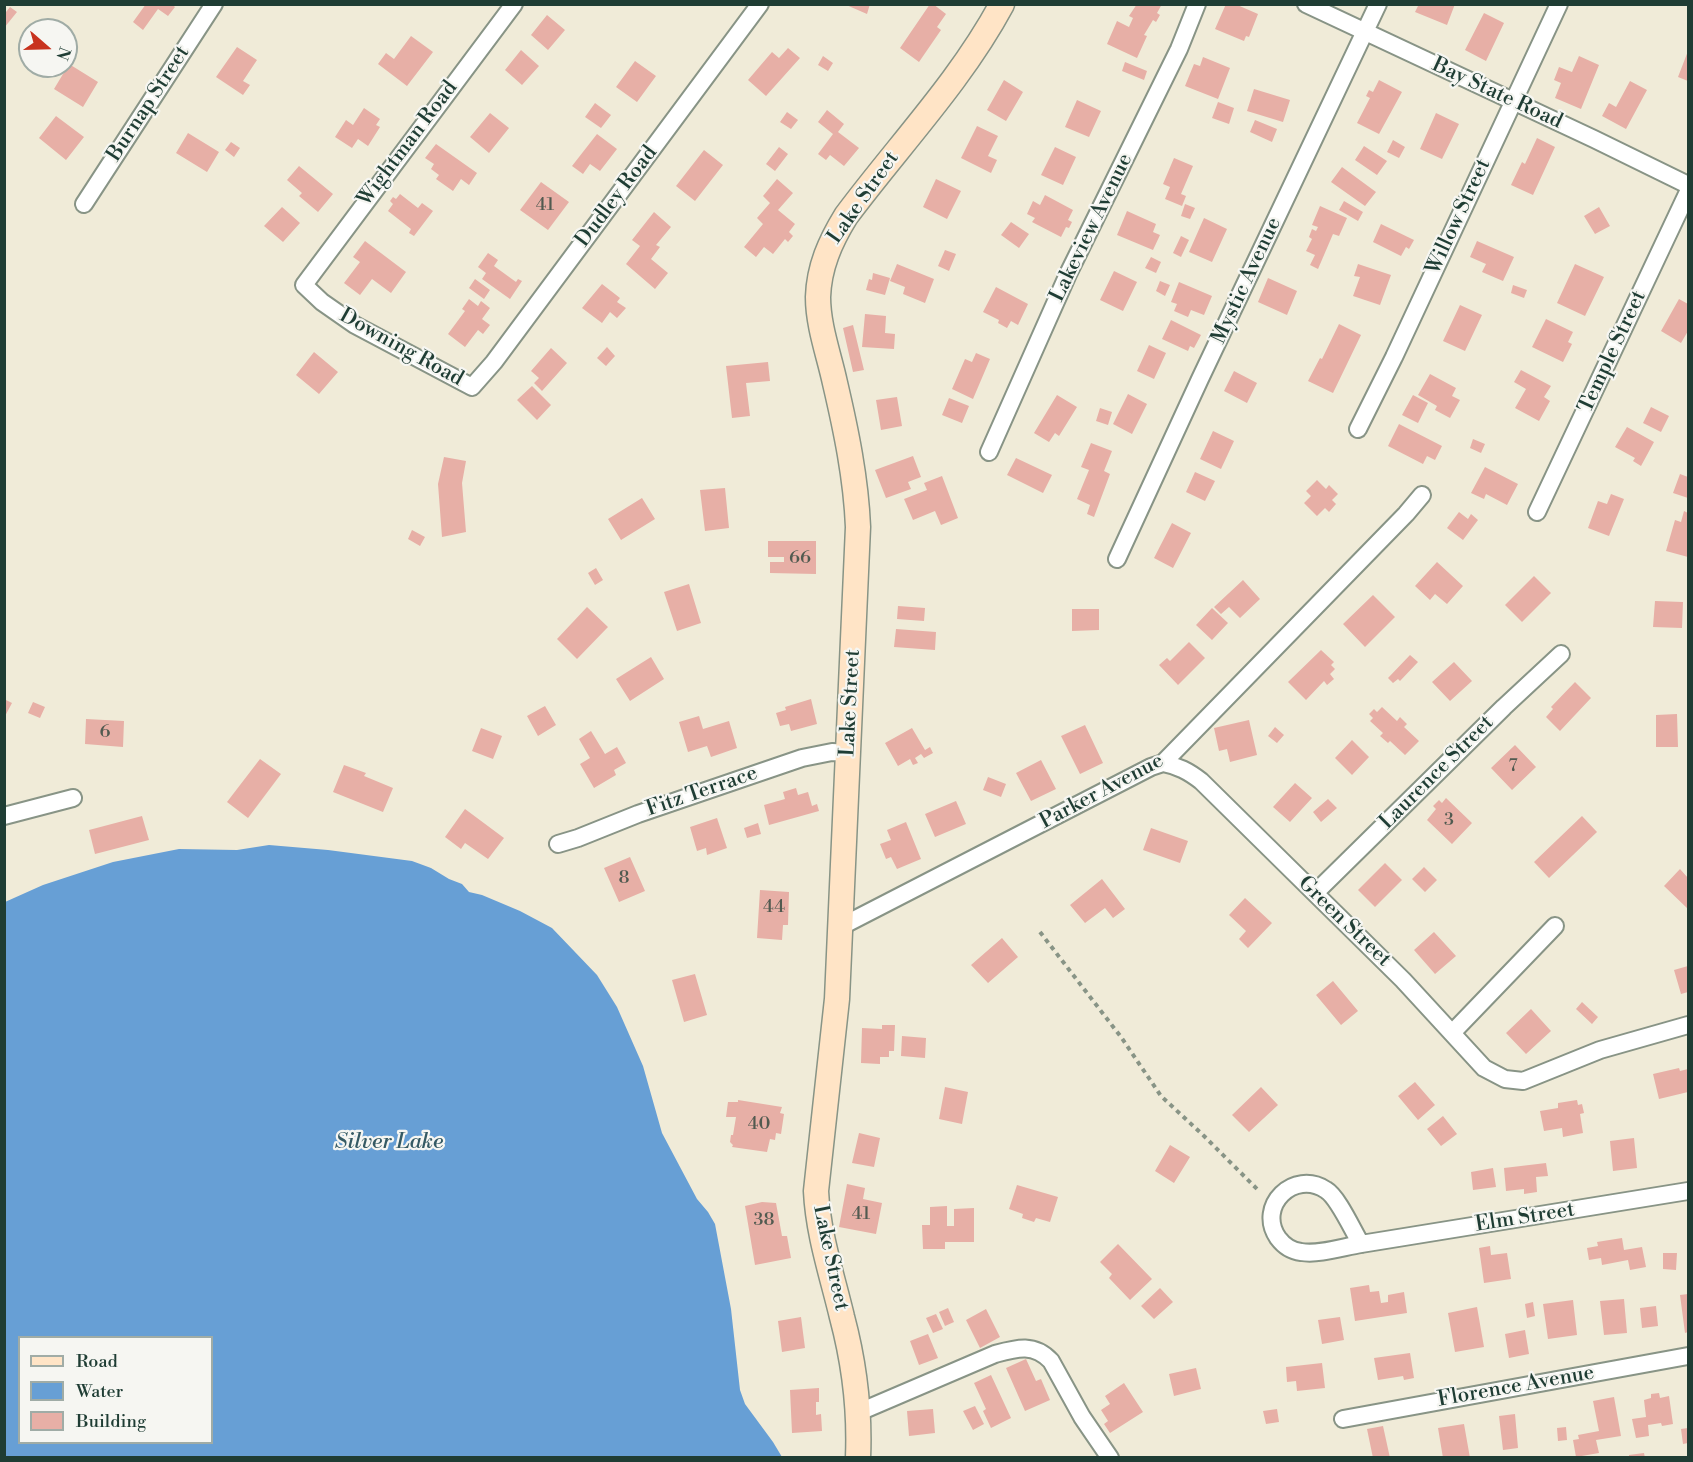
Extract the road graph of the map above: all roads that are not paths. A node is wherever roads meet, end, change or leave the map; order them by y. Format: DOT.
graph roads {
  1 [pos="214,4"];
  2 [pos="514,4"];
  3 [pos="760,4"];
  4 [pos="1002,4"];
  5 [pos="1197,4"];
  6 [pos="1306,4"];
  7 [pos="1378,4"];
  8 [pos="1558,4"];
  9 [pos="1365,33"];
  10 [pos="1512,101"];
  11 [pos="1689,185"];
  12 [pos="1689,192"];
  13 [pos="84,204"];
  14 [pos="304,285"];
  15 [pos="472,387"];
  16 [pos="1358,429"];
  17 [pos="989,452"];
  18 [pos="1422,495"];
  19 [pos="1537,513"];
  20 [pos="1117,559"];
  21 [pos="1561,654"];
  22 [pos="849,753"];
  23 [pos="1163,763"];
  24 [pos="73,798"];
  25 [pos="4,816"];
  26 [pos="558,844"];
  27 [pos="1315,893"];
  28 [pos="1555,926"];
  29 [pos="840,927"];
  30 [pos="1689,1025"];
  31 [pos="1452,1033"];
  32 [pos="1689,1191"];
  33 [pos="1361,1245"];
  34 [pos="1689,1356"];
  35 [pos="857,1413"];
  36 [pos="1343,1419"];
  37 [pos="858,1458"];
  38 [pos="1110,1458"];
  1 -- 13 [label="street, Burnap Street"];
  2 -- 14 [label="street, Wightman Road"];
  3 -- 15 [label="street, Dudley Road"];
  4 -- 22 [label="street, Lake Street"];
  5 -- 17 [label="street, Lakeview Avenue"];
  6 -- 9 [label="street, Bay State Road"];
  7 -- 9 [label="street, Mystic Avenue"];
  8 -- 10 [label="street, Willow Street"];
  9 -- 10 [label="street, Bay State Road"];
  9 -- 20 [label="street, Mystic Avenue"];
  10 -- 11 [label="street, Bay State Road"];
  10 -- 16 [label="street, Willow Street"];
  12 -- 19 [label="street, Temple Street"];
  14 -- 15 [label="street, Downing Road"];
  18 -- 23 [label="street, Parker Avenue"];
  21 -- 27 [label="street, Laurence Street"];
  22 -- 26 [label="street, Fitz Terrace"];
  22 -- 29 [label="street, Lake Street"];
  23 -- 27 [label="street, Green Street"];
  23 -- 29 [label="street, Parker Avenue"];
  24 -- 25 [label="street"];
  27 -- 31 [label="street, Green Street"];
  28 -- 31 [label="street"];
  29 -- 35 [label="street, Lake Street"];
  30 -- 31 [label="street, Green Street"];
  32 -- 33 [label="street, Elm Street"];
  33 -- 33 [label="street, Elm Street"];
  34 -- 36 [label="street, Florence Avenue"];
  35 -- 37 [label="street, Lake Street"];
  35 -- 38 [label="street"];
}
